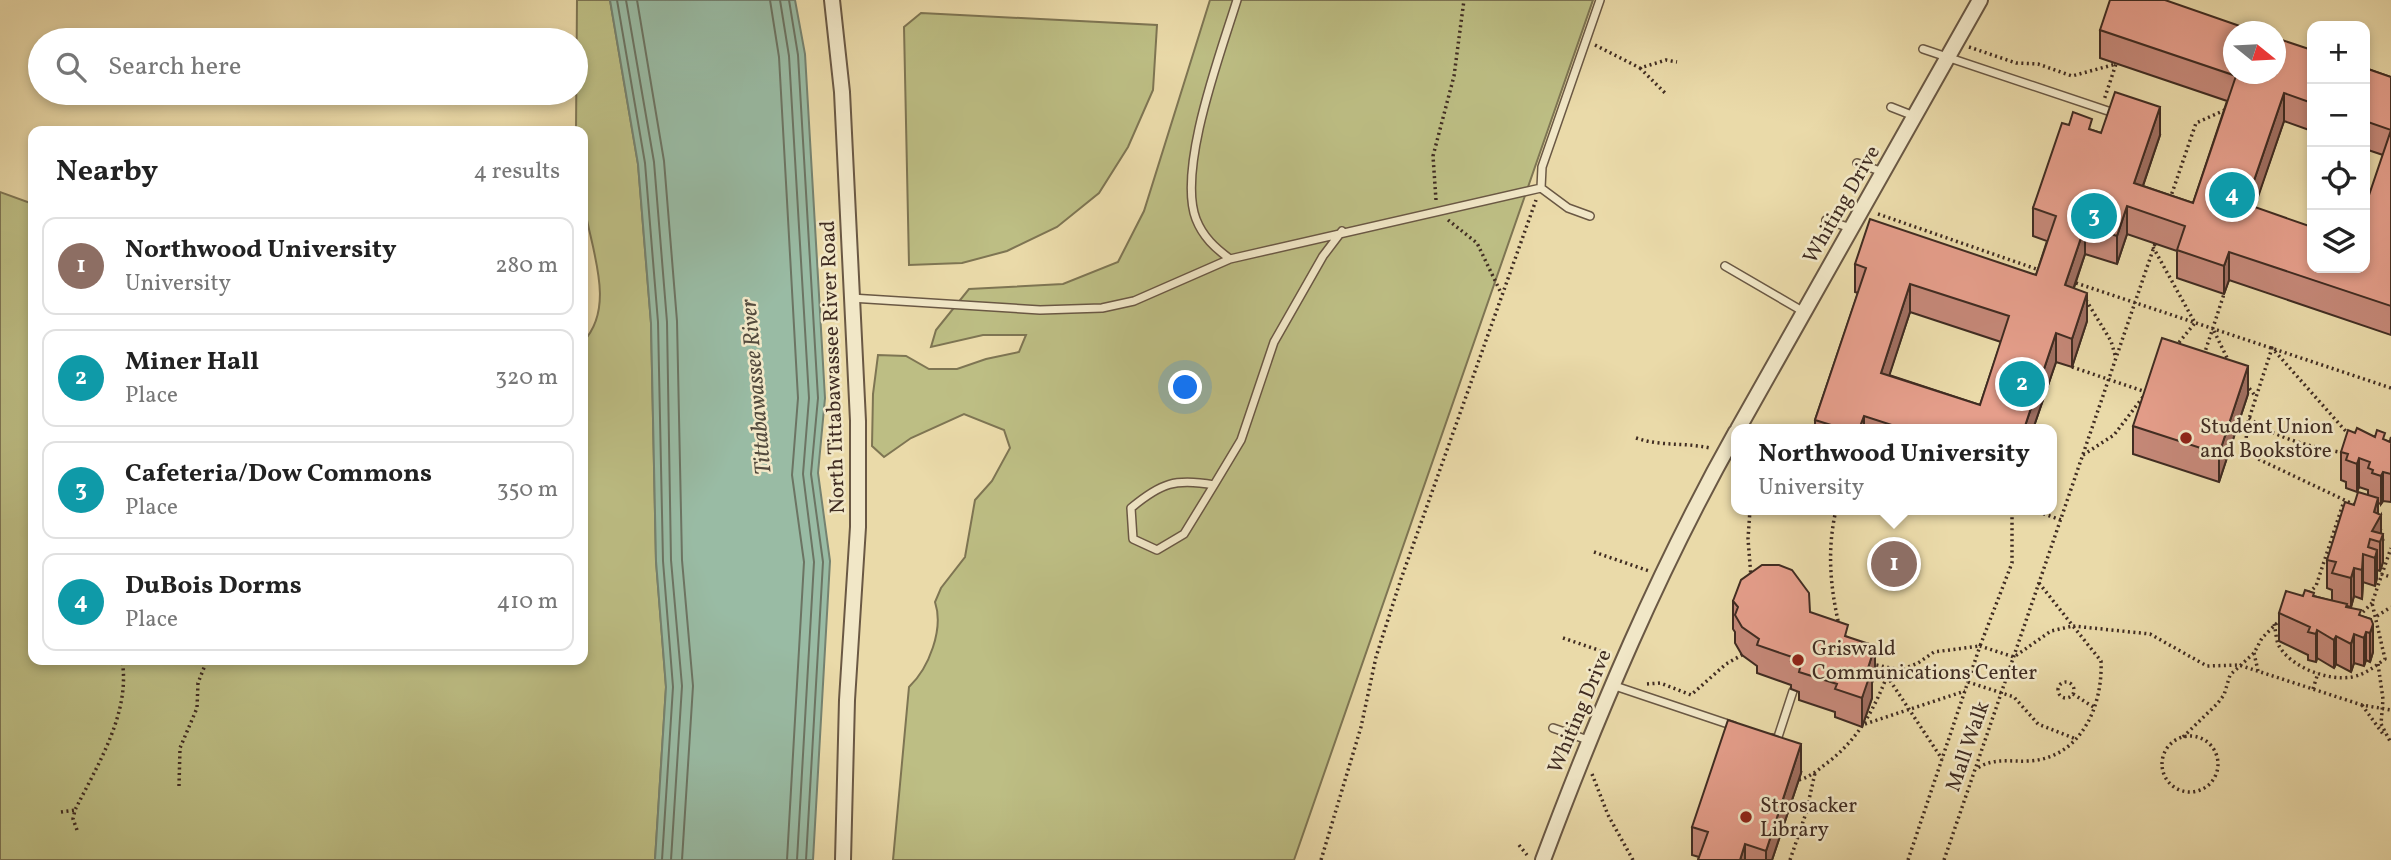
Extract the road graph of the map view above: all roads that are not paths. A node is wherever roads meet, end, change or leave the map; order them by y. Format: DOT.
graph roads {
  1 [pos="832,0"];
  2 [pos="1237,0"];
  3 [pos="1600,0"];
  4 [pos="1980,0"];
  5 [pos="1923,49"];
  6 [pos="1949,56"];
  7 [pos="1891,107"];
  8 [pos="2104,109"];
  9 [pos="1915,116"];
  10 [pos="1857,163"];
  11 [pos="1882,172"];
  12 [pos="1541,188"];
  13 [pos="1590,216"];
  14 [pos="1826,219"];
  15 [pos="1851,228"];
  16 [pos="1343,231"];
  17 [pos="1230,259"];
  18 [pos="1725,266"];
  19 [pos="851,298"];
  20 [pos="1804,312"];
  21 [pos="1740,424"];
  22 [pos="1731,441"];
  23 [pos="1214,485"];
  24 [pos="1612,685"];
  25 [pos="1793,691"];
  26 [pos="1739,727"];
  27 [pos="1553,728"];
  28 [pos="1765,736"];
  29 [pos="1588,740"];
  30 [pos="843,860"];
  31 [pos="1543,860"];
  1 -- 19 [label="street, North Tittabawassee River Road"];
  2 -- 17 [label="lane"];
  3 -- 12 [label="lane"];
  4 -- 6 [label="street, Whiting Drive"];
  5 -- 6 [label="lane"];
  6 -- 8 [label="lane"];
  6 -- 9 [label="street, Whiting Drive"];
  7 -- 9 [label="lane"];
  9 -- 11 [label="street, Whiting Drive"];
  10 -- 11 [label="lane"];
  11 -- 15 [label="street, Whiting Drive"];
  12 -- 13 [label="lane"];
  12 -- 16 [label="lane"];
  14 -- 15 [label="lane"];
  15 -- 20 [label="street, Whiting Drive"];
  16 -- 17 [label="lane"];
  16 -- 23 [label="lane"];
  17 -- 19 [label="lane"];
  18 -- 20 [label="lane"];
  19 -- 30 [label="street, North Tittabawassee River Road"];
  20 -- 21 [label="street, Whiting Drive"];
  22 -- 24 [label="street, Whiting Drive"];
  23 -- 23 [label="lane"];
  24 -- 26 [label="lane"];
  24 -- 29 [label="street, Whiting Drive"];
  25 -- 28 [label="lane"];
  27 -- 29 [label="lane"];
  29 -- 31 [label="street, Whiting Drive"];
}
